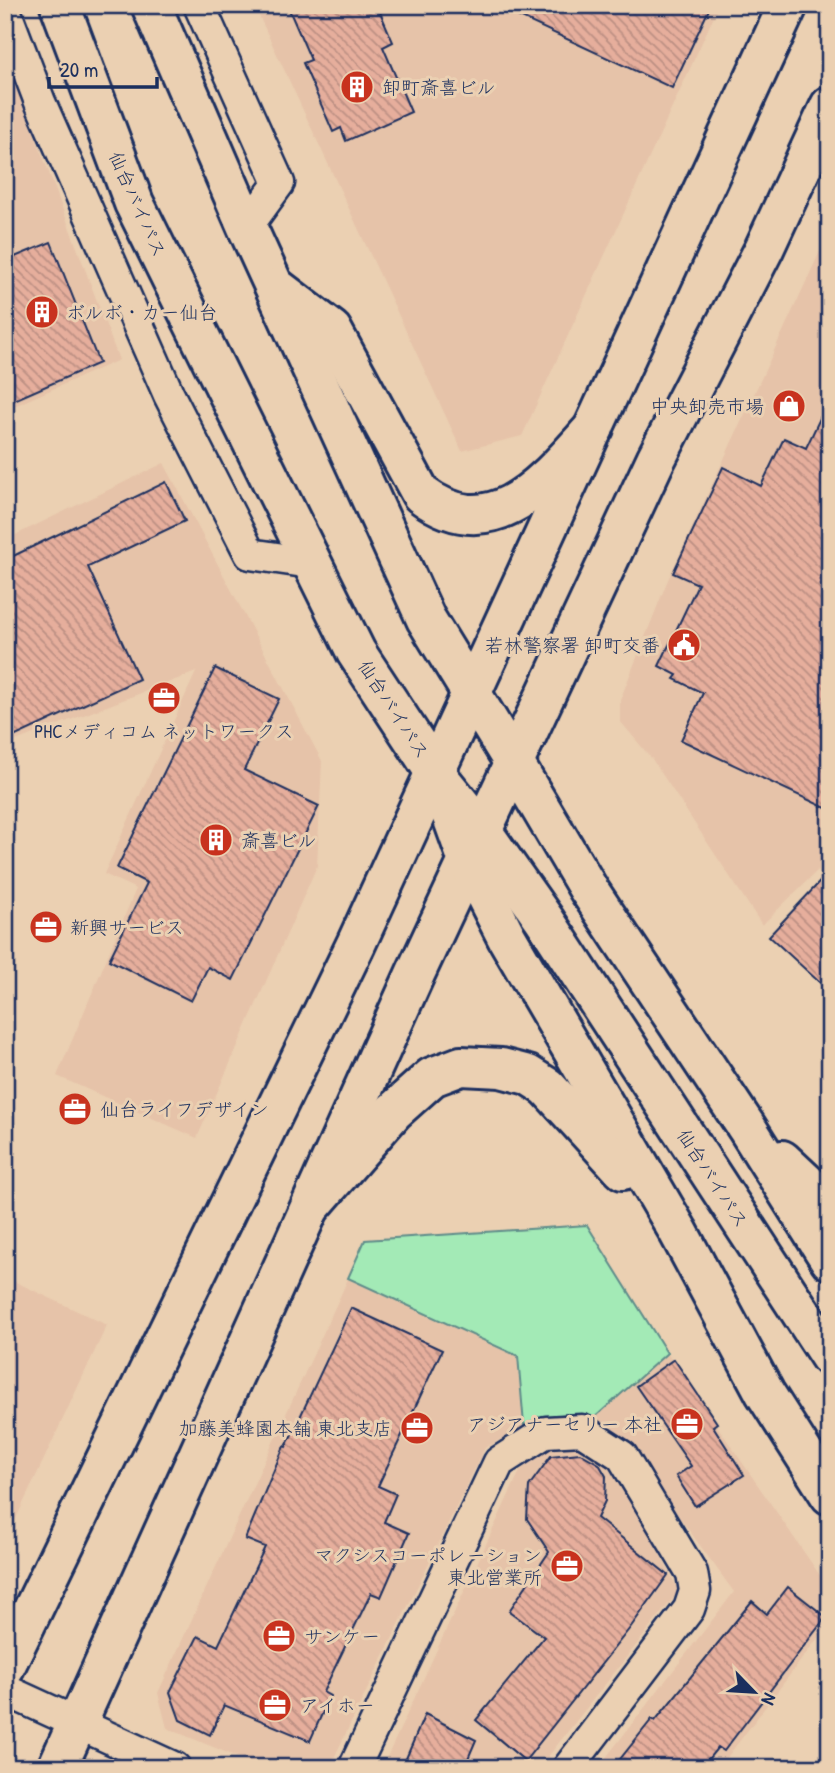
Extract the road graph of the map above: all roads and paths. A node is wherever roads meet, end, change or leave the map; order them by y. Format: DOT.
graph roads {
  1 [pos="60,5"];
  2 [pos="151,5"];
  3 [pos="199,5"];
  4 [pos="788,5"];
  5 [pos="5,10"];
  6 [pos="830,106"];
  7 [pos="247,227"];
  8 [pos="273,285"];
  9 [pos="594,428"];
  10 [pos="311,563"];
  11 [pos="471,694"];
  12 [pos="514,763"];
  13 [pos="436,774"];
  14 [pos="475,846"];
  15 [pos="747,1128"];
  16 [pos="313,1204"];
  17 [pos="830,1205"];
  18 [pos="678,1231"];
  19 [pos="830,1261"];
  20 [pos="830,1357"];
  21 [pos="830,1495"];
  22 [pos="5,1667"];
  23 [pos="5,1690"];
  24 [pos="77,1723"];
  25 [pos="57,1768"];
  26 [pos="175,1768"];
  27 [pos="354,1768"];
  28 [pos="568,1768"];
  1 -- 10 [label="main road, 仙台バイパス"];
  2 -- 7 [label="main road"];
  3 -- 7 [label="street"];
  4 -- 9 [label="main road"];
  5 -- 10 [label="street"];
  6 -- 12 [label="main road"];
  7 -- 8 [label="main road"];
  8 -- 9 [label="main road"];
  8 -- 11 [label="main road"];
  9 -- 11 [label="main road"];
  10 -- 13 [label="main road, 仙台バイパス"];
  11 -- 12 [label="main road"];
  11 -- 13 [label="main road"];
  12 -- 14 [label="main road"];
  12 -- 15 [label="main road"];
  13 -- 14 [label="main road, 仙台バイパス"];
  13 -- 22 [label="main road"];
  14 -- 16 [label="main road"];
  14 -- 18 [label="main road"];
  14 -- 20 [label="main road, 仙台バイパス"];
  15 -- 17 [label="main road"];
  15 -- 19 [label="main road"];
  16 -- 18 [label="main road"];
  16 -- 24 [label="main road"];
  18 -- 21 [label="main road"];
  23 -- 24 [label="street"];
  24 -- 25 [label="main road"];
  24 -- 26 [label="street"];
  27 -- 28 [label="street"];
}
